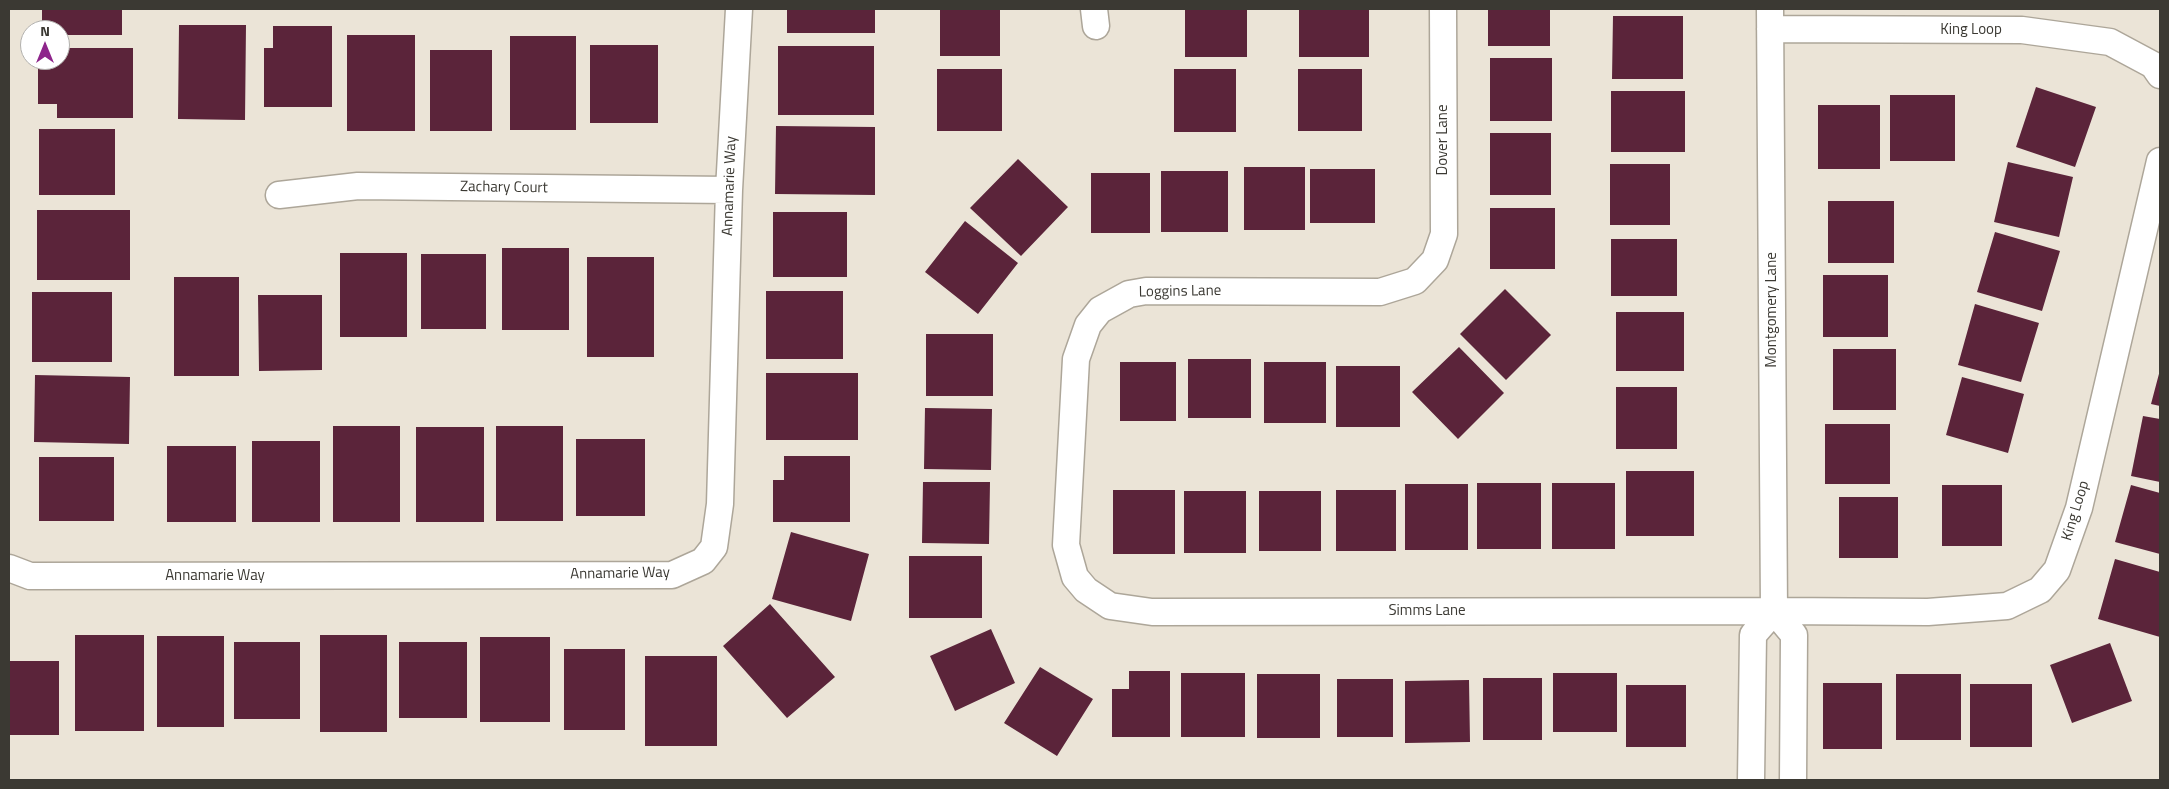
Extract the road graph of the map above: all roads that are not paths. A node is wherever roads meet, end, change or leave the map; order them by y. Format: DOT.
graph roads {
  1 [pos="739,9"];
  2 [pos="1443,9"];
  3 [pos="1770,19"];
  4 [pos="2160,75"];
  5 [pos="2160,161"];
  6 [pos="729,190"];
  7 [pos="278,195"];
  8 [pos="1429,268"];
  9 [pos="9,568"];
  10 [pos="1086,590"];
  11 [pos="1774,610"];
  12 [pos="1751,780"];
  13 [pos="1793,780"];
  1 -- 6 [label="street, Annamarie Way"];
  2 -- 8 [label="street, Dover Lane"];
  3 -- 4 [label="street, King Loop"];
  3 -- 11 [label="street, Montgomery Lane"];
  5 -- 11 [label="street, King Loop"];
  6 -- 7 [label="street, Zachary Court"];
  6 -- 9 [label="street, Annamarie Way"];
  8 -- 10 [label="street, Loggins Lane"];
  10 -- 11 [label="street, Simms Lane"];
  11 -- 12 [label="street"];
  11 -- 13 [label="street"];
}
